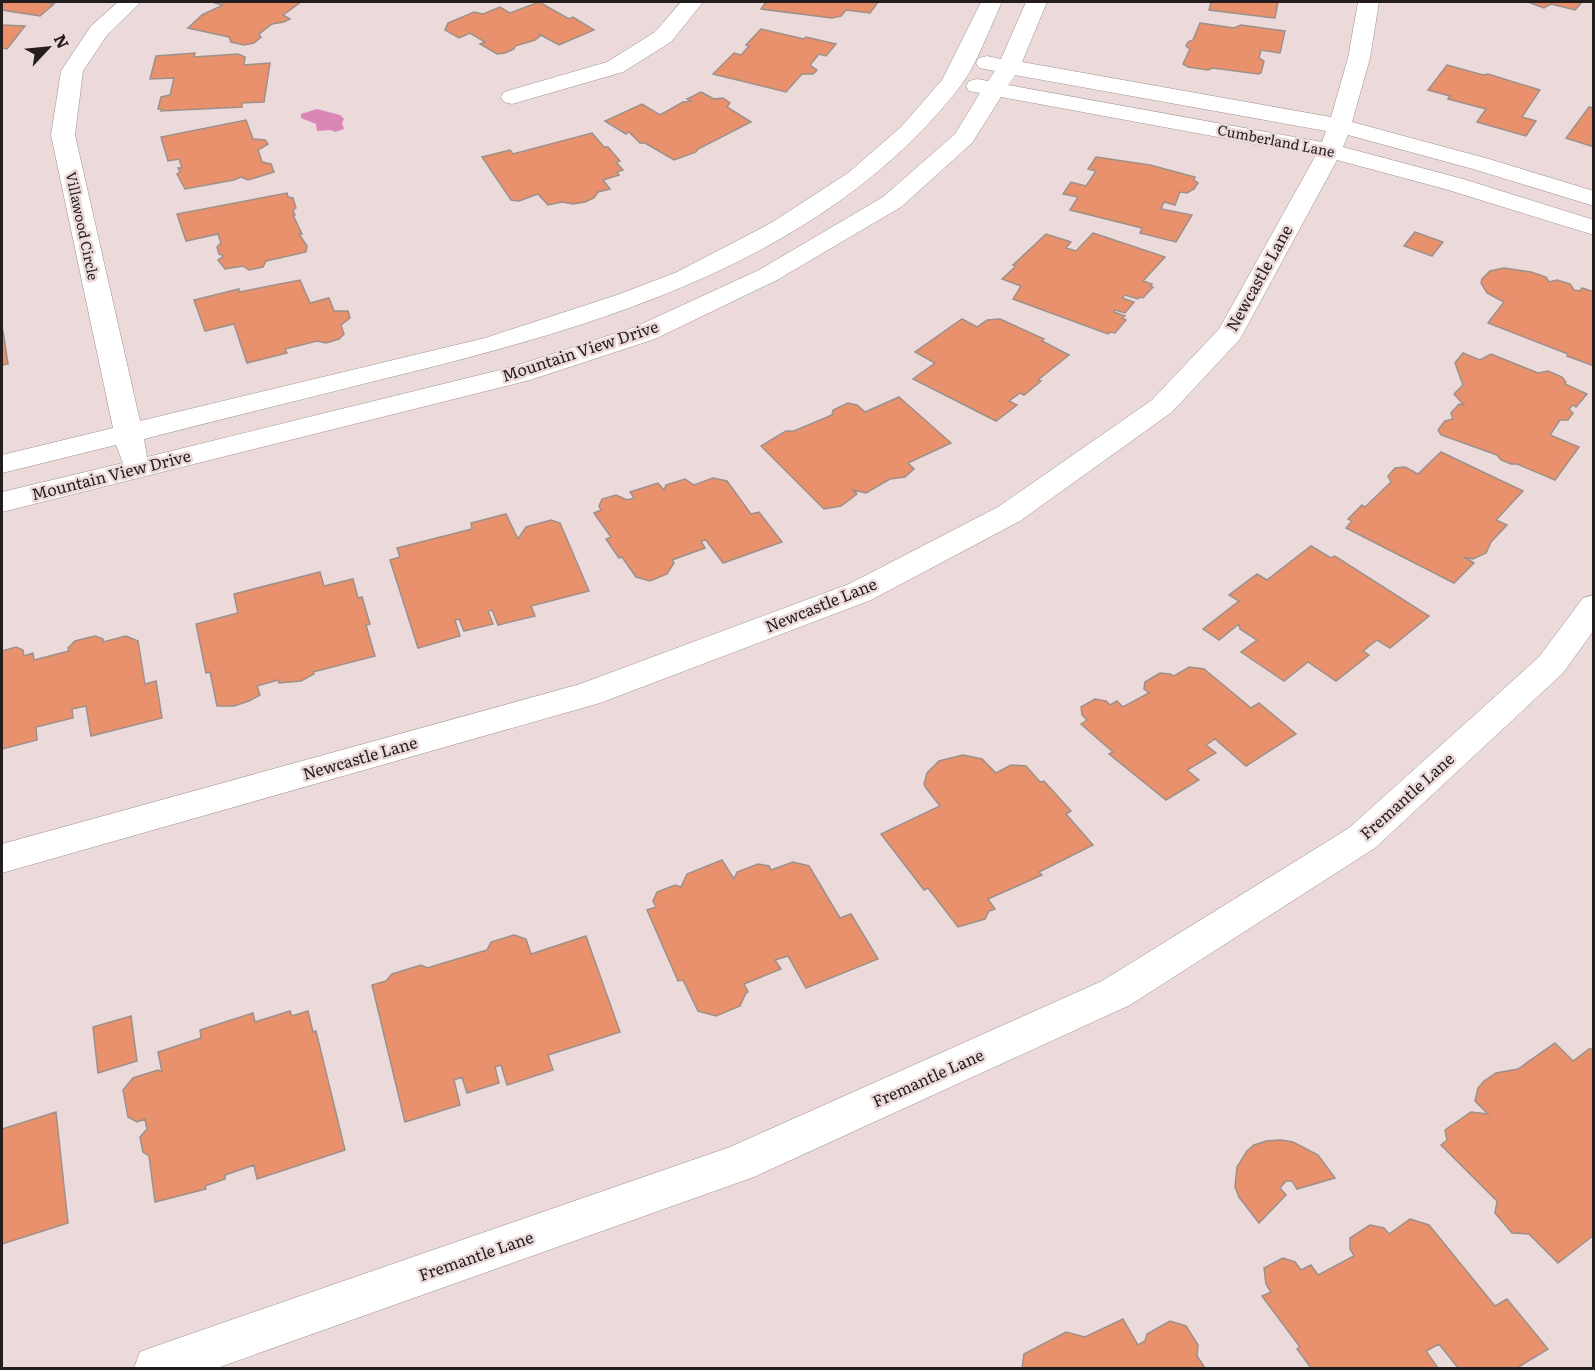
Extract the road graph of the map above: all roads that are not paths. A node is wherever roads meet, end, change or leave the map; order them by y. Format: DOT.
graph roads {
  1 [pos="130,2"];
  2 [pos="692,2"];
  3 [pos="991,2"];
  4 [pos="1036,2"];
  5 [pos="1369,2"];
  6 [pos="957,71"];
  7 [pos="1002,77"];
  8 [pos="512,97"];
  9 [pos="1335,138"];
  10 [pos="1593,199"];
  11 [pos="1593,228"];
  12 [pos="128,434"];
  13 [pos="2,464"];
  14 [pos="137,469"];
  15 [pos="2,502"];
  16 [pos="1593,606"];
  17 [pos="2,858"];
  18 [pos="156,1368"];
  1 -- 12 [label="street, Villawood Circle"];
  2 -- 8 [label="street"];
  3 -- 6 [label="street, Mountain View Drive"];
  4 -- 7 [label="street, Mountain View Drive"];
  5 -- 9 [label="street, Newcastle Lane"];
  6 -- 7 [label="street, Cumberland Lane"];
  6 -- 12 [label="street, Mountain View Drive"];
  7 -- 9 [label="street, Cumberland Lane"];
  7 -- 14 [label="street, Mountain View Drive"];
  9 -- 10 [label="street, Cumberland Lane"];
  9 -- 11 [label="street, Cumberland Lane"];
  9 -- 17 [label="street, Newcastle Lane"];
  12 -- 13 [label="street, Mountain View Drive"];
  12 -- 14 [label="street, Villawood Circle"];
  14 -- 15 [label="street, Mountain View Drive"];
  16 -- 18 [label="street, Fremantle Lane"];
}
